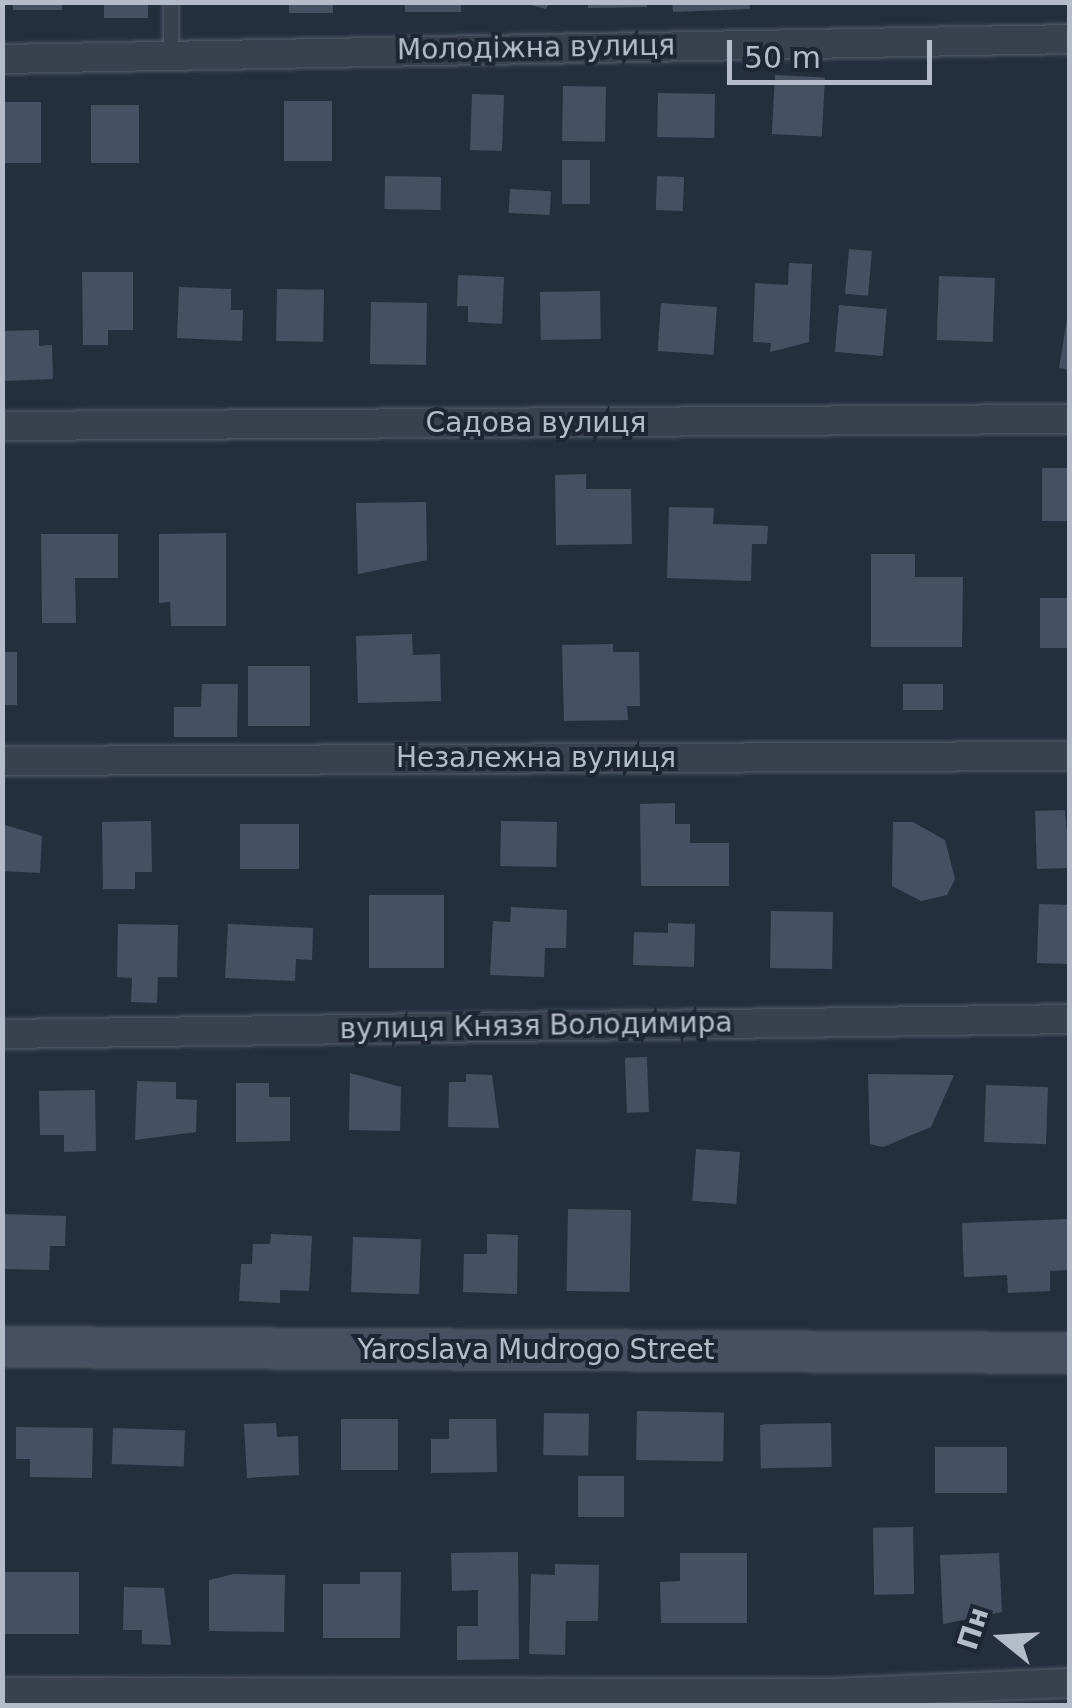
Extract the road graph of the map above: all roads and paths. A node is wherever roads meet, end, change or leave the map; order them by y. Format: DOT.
graph roads {
  1 [pos="171,2"];
  2 [pos="1070,39"];
  3 [pos="171,57"];
  4 [pos="2,60"];
  5 [pos="1070,419"];
  6 [pos="2,426"];
  7 [pos="1070,756"];
  8 [pos="2,761"];
  9 [pos="1070,1019"];
  10 [pos="2,1034"];
  11 [pos="2,1348"];
  12 [pos="1070,1353"];
  13 [pos="1070,1683"];
  14 [pos="2,1692"];
  15 [pos="830,1699"];
  1 -- 3 [label="lane"];
  2 -- 3 [label="street, Молодіжна вулиця"];
  3 -- 4 [label="street, Молодіжна вулиця"];
  5 -- 6 [label="street, Садова вулиця"];
  7 -- 8 [label="street, Незалежна вулиця"];
  9 -- 10 [label="street, вулиця Князя Володимира"];
  11 -- 12 [label="main road, Yaroslava Mudrogo Street"];
  13 -- 15 [label="street"];
  14 -- 15 [label="street"];
}
